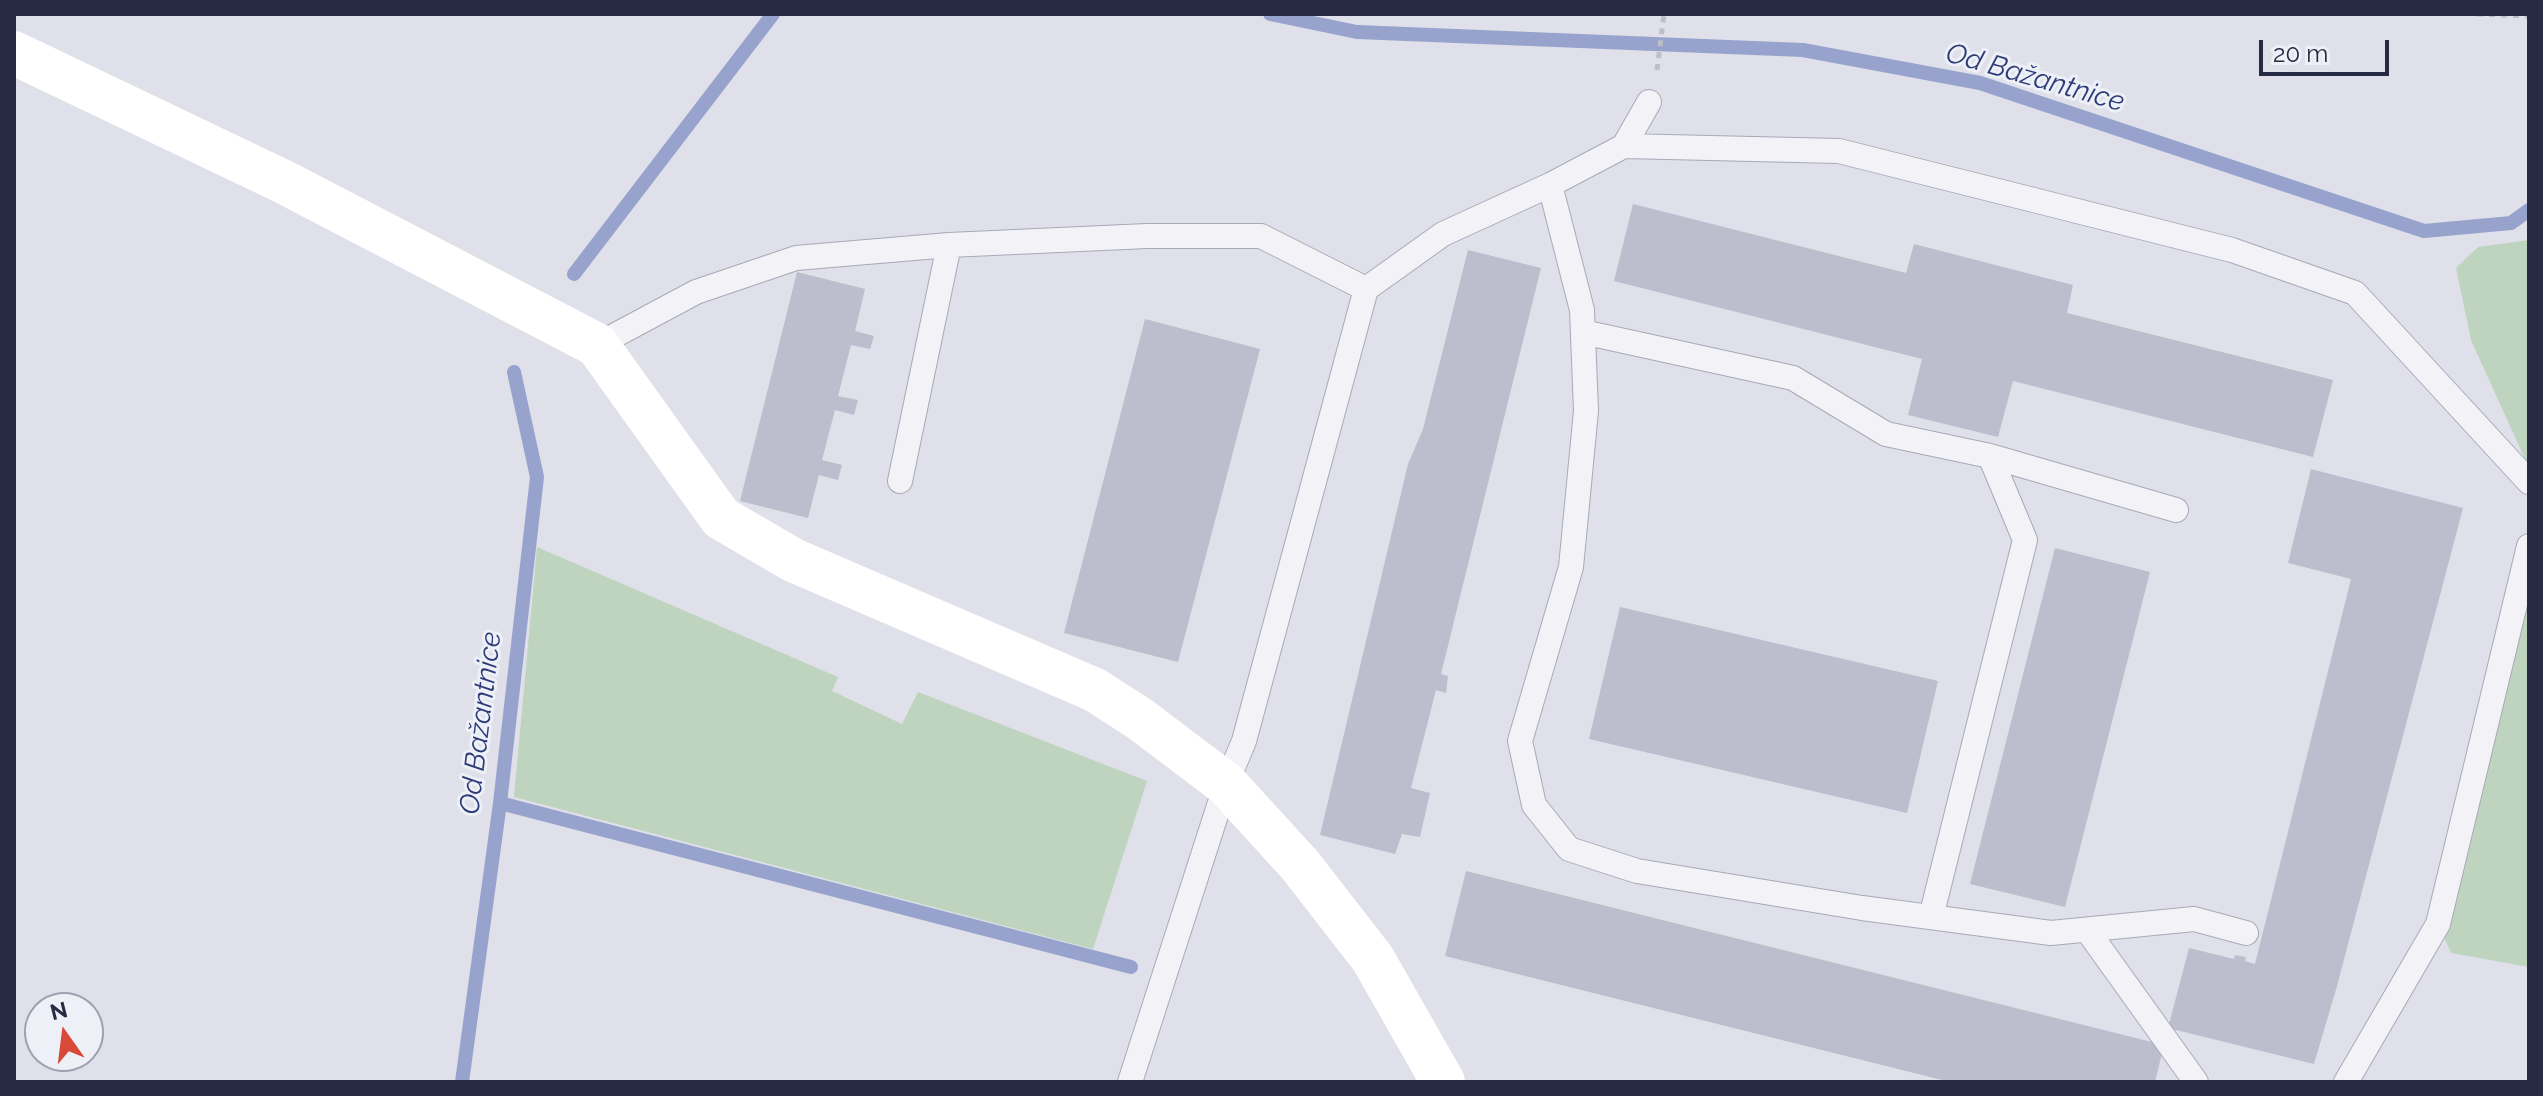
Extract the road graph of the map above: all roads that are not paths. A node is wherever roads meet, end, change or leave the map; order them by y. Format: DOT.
graph roads {
  1 [pos="14,53"];
  2 [pos="1649,102"];
  3 [pos="1624,146"];
  4 [pos="1550,185"];
  5 [pos="949,245"];
  6 [pos="1366,289"];
  7 [pos="1583,332"];
  8 [pos="597,345"];
  9 [pos="1990,456"];
  10 [pos="900,481"];
  11 [pos="2529,482"];
  12 [pos="2176,510"];
  13 [pos="2529,546"];
  14 [pos="1226,784"];
  15 [pos="1931,917"];
  16 [pos="2087,930"];
  17 [pos="2246,933"];
  18 [pos="1130,1082"];
  19 [pos="1443,1082"];
  20 [pos="2196,1082"];
  21 [pos="2346,1082"];
  1 -- 8 [label="street"];
  2 -- 3 [label="lane"];
  3 -- 4 [label="lane"];
  3 -- 11 [label="lane"];
  4 -- 6 [label="lane"];
  4 -- 7 [label="lane"];
  5 -- 6 [label="lane"];
  5 -- 8 [label="lane"];
  5 -- 10 [label="lane"];
  6 -- 14 [label="lane"];
  7 -- 9 [label="lane"];
  7 -- 15 [label="lane"];
  8 -- 14 [label="street"];
  9 -- 12 [label="lane"];
  9 -- 15 [label="lane"];
  13 -- 21 [label="lane"];
  14 -- 18 [label="lane"];
  14 -- 19 [label="street"];
  15 -- 16 [label="lane"];
  16 -- 17 [label="lane"];
  16 -- 20 [label="lane"];
}
